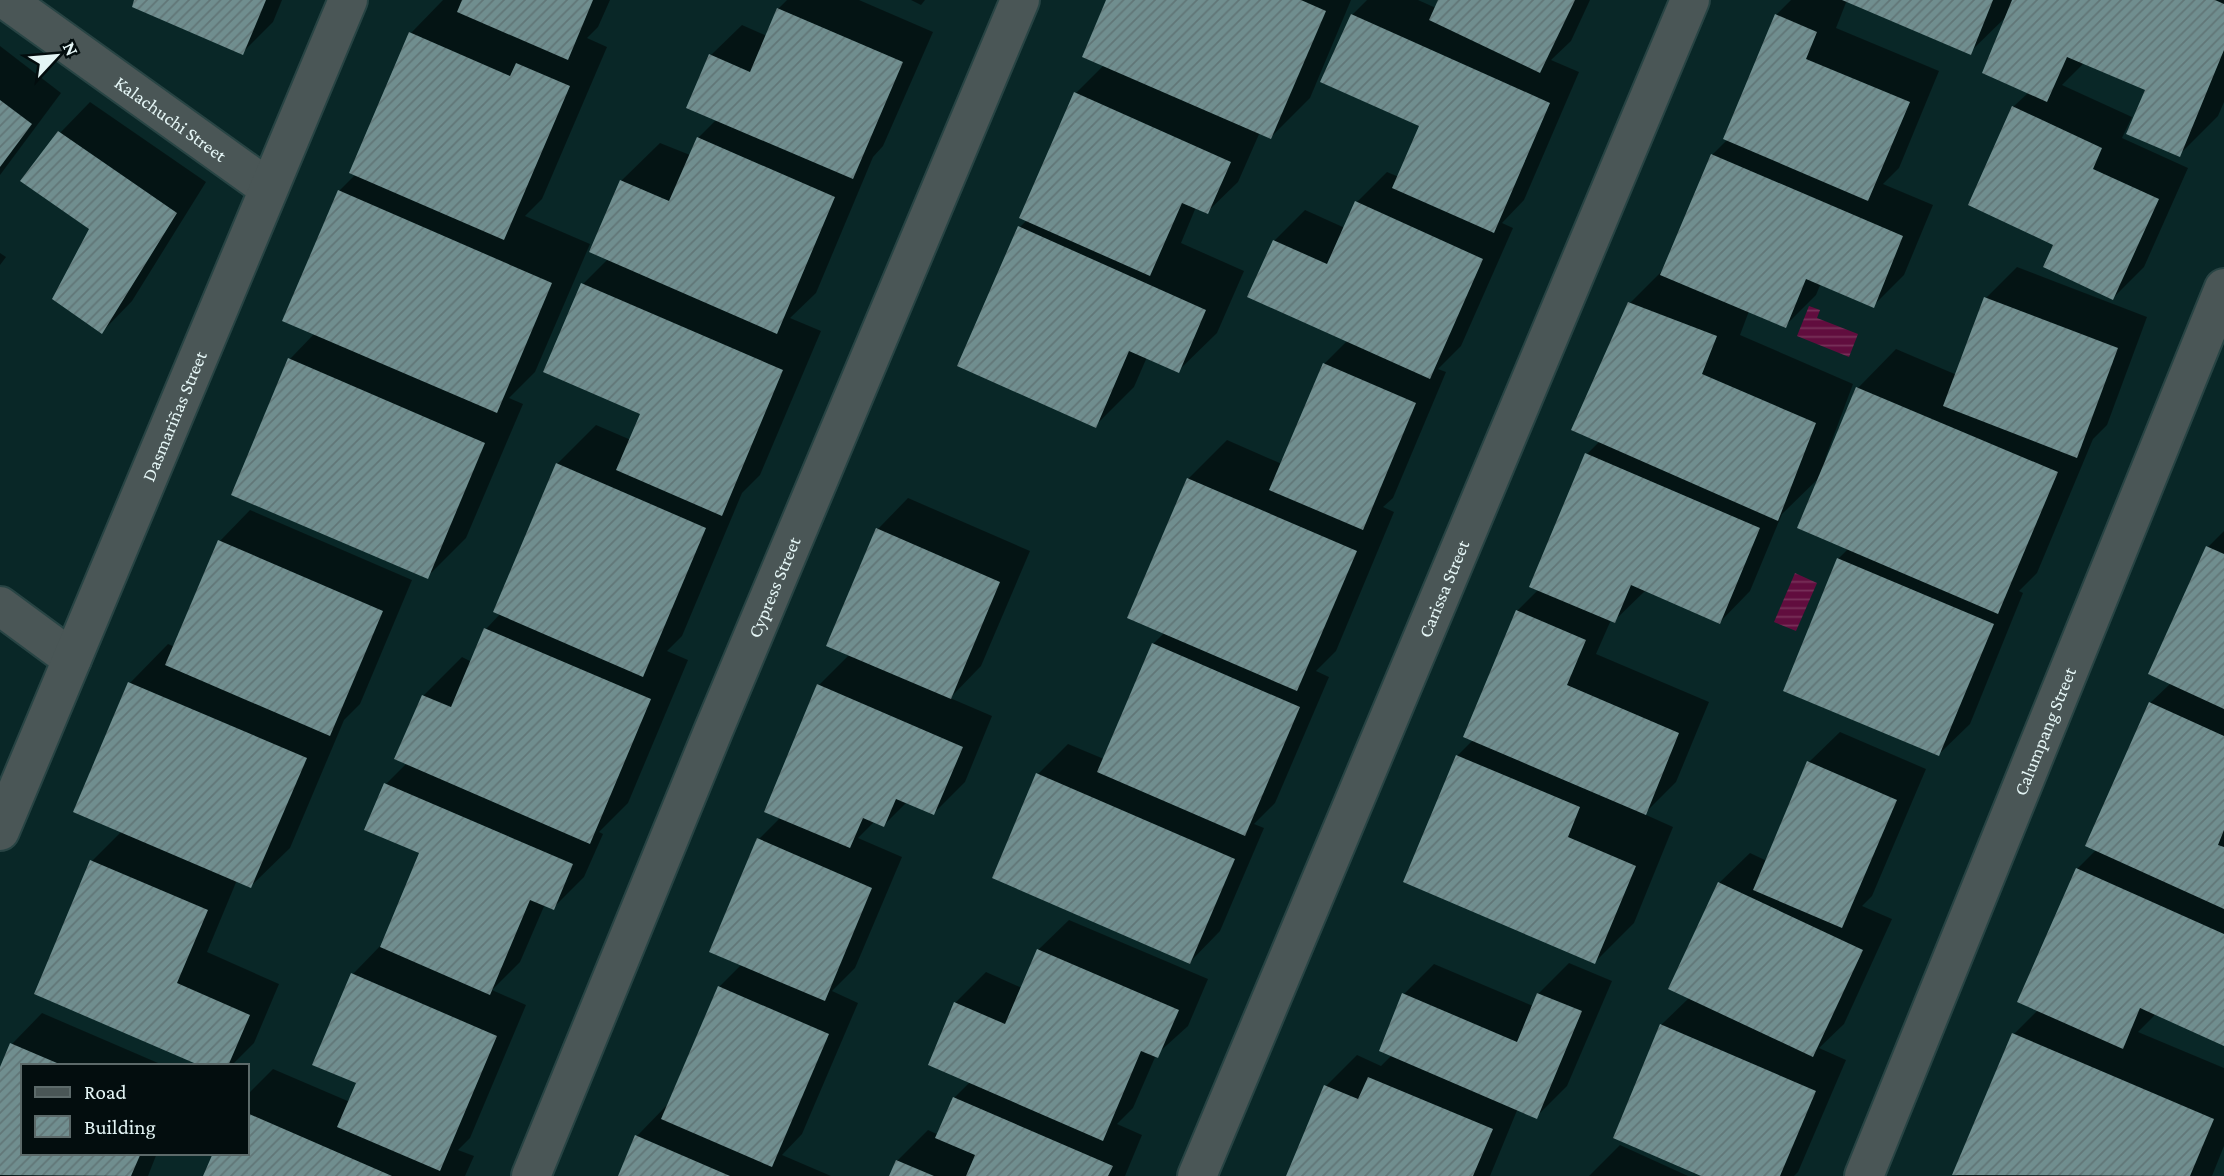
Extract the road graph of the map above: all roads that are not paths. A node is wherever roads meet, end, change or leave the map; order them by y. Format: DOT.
graph roads {
  1 [pos="6,0"];
  2 [pos="348,0"];
  3 [pos="1020,0"];
  4 [pos="1690,0"];
  5 [pos="268,188"];
  6 [pos="2224,288"];
  7 [pos="0,606"];
  8 [pos="72,659"];
  9 [pos="0,831"];
  10 [pos="531,1176"];
  11 [pos="1197,1176"];
  12 [pos="1864,1176"];
  1 -- 5 [label="street, Kalachuchi Street"];
  2 -- 5 [label="street, Dasmariñas Street"];
  3 -- 10 [label="street, Cypress Street"];
  4 -- 11 [label="street, Carissa Street"];
  5 -- 8 [label="street, Dasmariñas Street"];
  6 -- 12 [label="street, Calumpang Street"];
  7 -- 8 [label="street"];
  8 -- 9 [label="street, Dasmariñas Street"];
}
